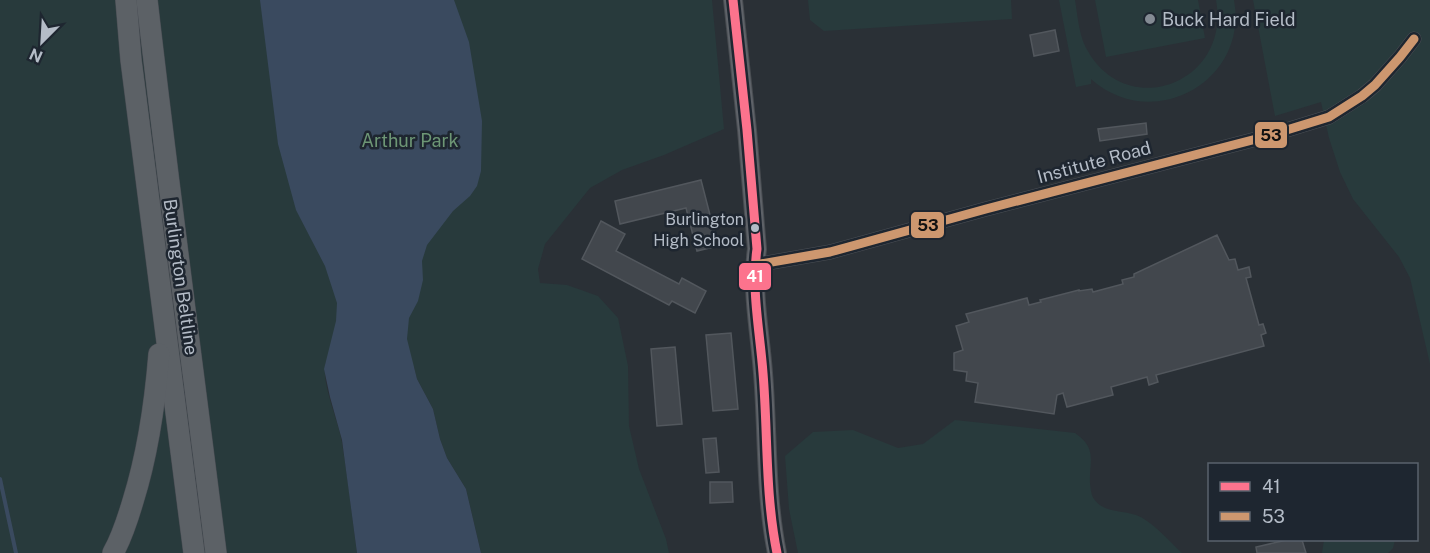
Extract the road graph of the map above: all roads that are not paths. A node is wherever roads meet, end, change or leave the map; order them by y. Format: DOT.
graph roads {
  1 [pos="126,0"];
  2 [pos="147,0"];
  3 [pos="733,0"];
  4 [pos="1414,39"];
  5 [pos="155,248"];
  6 [pos="755,265"];
  7 [pos="113,553"];
  8 [pos="194,553"];
  9 [pos="216,553"];
  10 [pos="777,553"];
  1 -- 5 [label="main road, Burlington Beltline"];
  2 -- 9 [label="main road, Burlington Beltline"];
  3 -- 6 [label="main road"];
  4 -- 6 [label="street, Institute Road"];
  5 -- 7 [label="main road"];
  5 -- 8 [label="main road, Burlington Beltline"];
  6 -- 10 [label="main road"];
}
